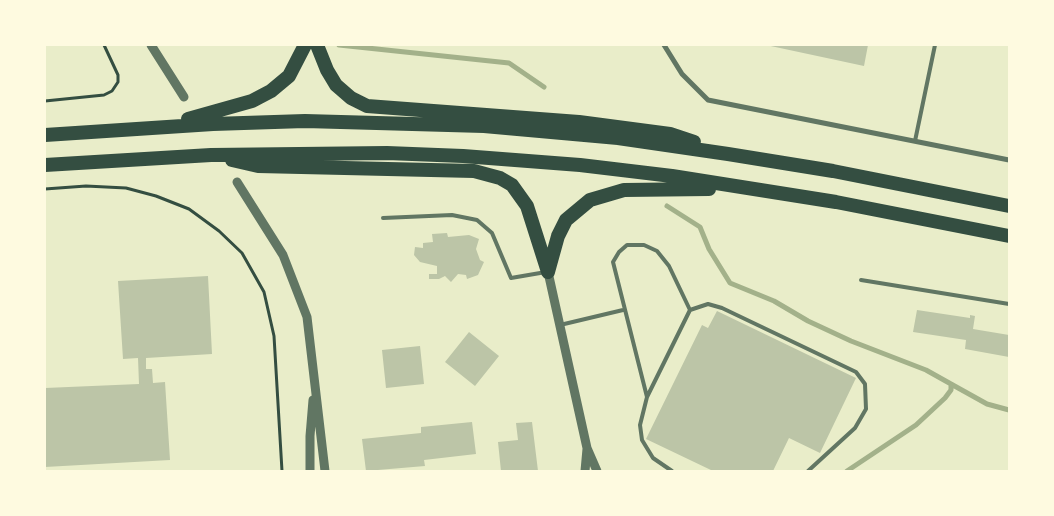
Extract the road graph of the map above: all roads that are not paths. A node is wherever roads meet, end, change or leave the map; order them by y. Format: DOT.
graph roads {
  1 [pos="151,45"];
  2 [pos="305,45"];
  3 [pos="317,45"];
  4 [pos="664,45"];
  5 [pos="935,45"];
  6 [pos="184,97"];
  7 [pos="159,127"];
  8 [pos="45,135"];
  9 [pos="915,141"];
  10 [pos="728,154"];
  11 [pos="211,155"];
  12 [pos="1009,160"];
  13 [pos="45,166"];
  14 [pos="237,182"];
  15 [pos="753,189"];
  16 [pos="1009,206"];
  17 [pos="382,218"];
  18 [pos="1009,236"];
  19 [pos="548,272"];
  20 [pos="861,280"];
  21 [pos="1009,304"];
  22 [pos="623,310"];
  23 [pos="690,310"];
  24 [pos="560,325"];
  25 [pos="315,384"];
  26 [pos="647,397"];
  27 [pos="587,448"];
  28 [pos="310,471"];
  29 [pos="325,471"];
  30 [pos="585,471"];
  31 [pos="598,471"];
  32 [pos="672,471"];
  33 [pos="808,471"];
  1 -- 6 [label="street"];
  2 -- 7 [label="highway"];
  3 -- 10 [label="highway"];
  4 -- 9 [label="street"];
  5 -- 9 [label="lane"];
  7 -- 8 [label="highway"];
  7 -- 10 [label="highway"];
  9 -- 12 [label="street"];
  10 -- 16 [label="highway"];
  11 -- 13 [label="highway"];
  11 -- 15 [label="highway"];
  11 -- 19 [label="highway"];
  14 -- 25 [label="street"];
  15 -- 18 [label="highway"];
  15 -- 19 [label="highway"];
  17 -- 19 [label="lane"];
  19 -- 24 [label="street"];
  20 -- 21 [label="lane"];
  22 -- 23 [label="lane"];
  22 -- 24 [label="lane"];
  22 -- 26 [label="lane"];
  23 -- 26 [label="lane"];
  23 -- 33 [label="lane"];
  24 -- 27 [label="street"];
  25 -- 28 [label="street"];
  25 -- 29 [label="street"];
  26 -- 32 [label="lane"];
  27 -- 30 [label="street"];
  27 -- 31 [label="street"];
}
